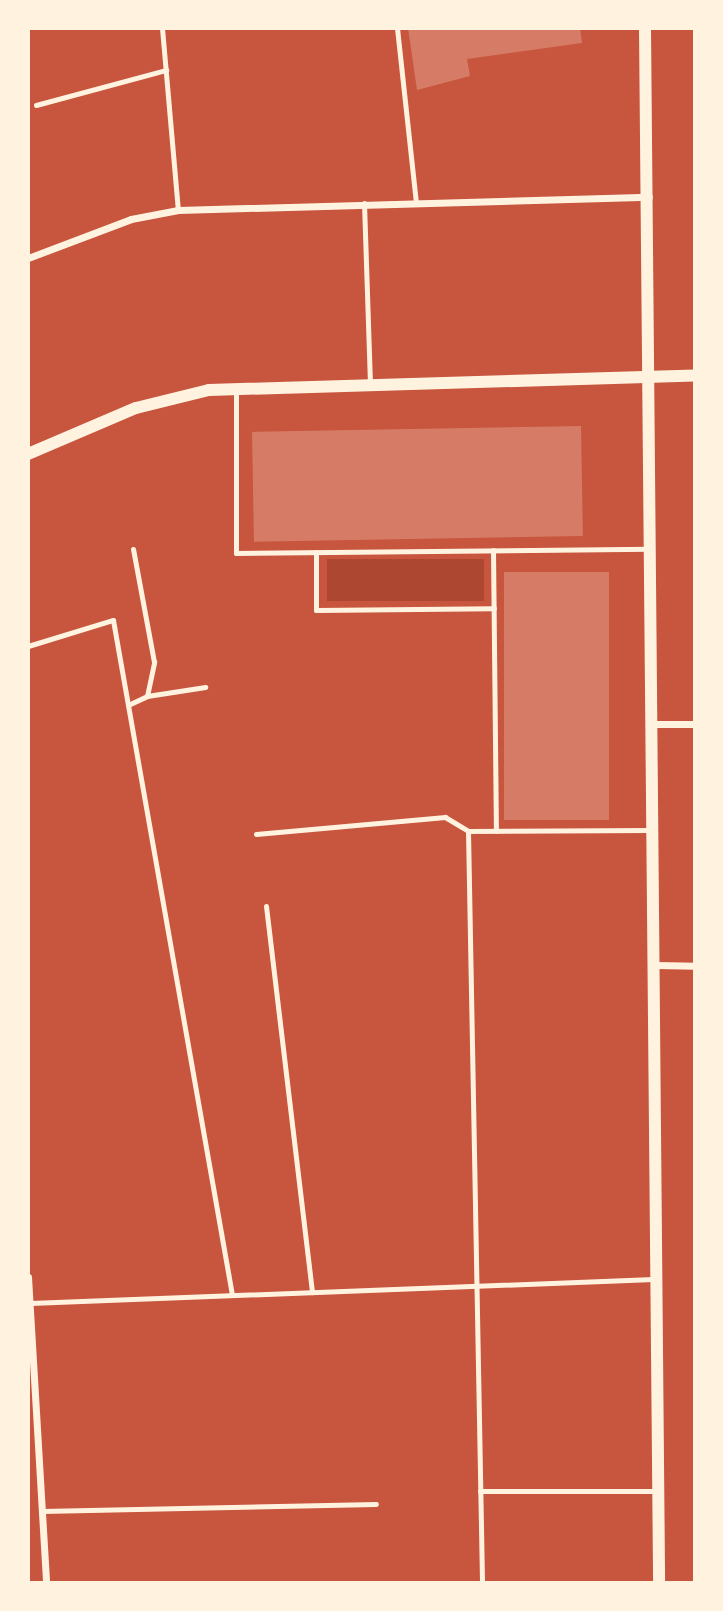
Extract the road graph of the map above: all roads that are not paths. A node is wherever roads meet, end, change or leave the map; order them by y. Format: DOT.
graph roads {
  1 [pos="162,28"];
  2 [pos="397,28"];
  3 [pos="645,28"];
  4 [pos="166,70"];
  5 [pos="36,105"];
  6 [pos="649,197"];
  7 [pos="416,202"];
  8 [pos="364,203"];
  9 [pos="178,210"];
  10 [pos="28,258"];
  11 [pos="653,376"];
  12 [pos="695,376"];
  13 [pos="369,384"];
  14 [pos="236,388"];
  15 [pos="28,454"];
  16 [pos="653,548"];
  17 [pos="133,549"];
  18 [pos="493,550"];
  19 [pos="316,552"];
  20 [pos="494,608"];
  21 [pos="28,646"];
  22 [pos="205,687"];
  23 [pos="147,696"];
  24 [pos="128,705"];
  25 [pos="655,723"];
  26 [pos="695,724"];
  27 [pos="654,830"];
  28 [pos="468,831"];
  29 [pos="496,831"];
  30 [pos="256,834"];
  31 [pos="267,906"];
  32 [pos="656,965"];
  33 [pos="695,966"];
  34 [pos="28,1277"];
  35 [pos="657,1279"];
  36 [pos="476,1286"];
  37 [pos="312,1292"];
  38 [pos="232,1295"];
  39 [pos="29,1303"];
  40 [pos="658,1491"];
  41 [pos="480,1492"];
  42 [pos="376,1504"];
  43 [pos="42,1511"];
  44 [pos="47,1583"];
  45 [pos="481,1583"];
  46 [pos="659,1583"];
  1 -- 4 [label="lane"];
  2 -- 7 [label="lane"];
  3 -- 6 [label="street"];
  4 -- 5 [label="lane"];
  4 -- 9 [label="lane"];
  6 -- 7 [label="street"];
  6 -- 11 [label="street"];
  7 -- 8 [label="street"];
  8 -- 9 [label="street"];
  8 -- 13 [label="lane"];
  9 -- 10 [label="street"];
  11 -- 12 [label="street"];
  11 -- 13 [label="street"];
  11 -- 16 [label="street"];
  13 -- 14 [label="street"];
  14 -- 15 [label="street"];
  14 -- 19 [label="lane"];
  16 -- 18 [label="lane"];
  16 -- 25 [label="street"];
  17 -- 23 [label="lane"];
  18 -- 19 [label="lane"];
  18 -- 20 [label="lane"];
  19 -- 20 [label="lane"];
  20 -- 29 [label="lane"];
  21 -- 24 [label="lane"];
  22 -- 23 [label="lane"];
  23 -- 24 [label="lane"];
  24 -- 38 [label="lane"];
  25 -- 26 [label="street"];
  25 -- 27 [label="street"];
  27 -- 29 [label="lane"];
  27 -- 32 [label="street"];
  28 -- 29 [label="lane"];
  28 -- 30 [label="lane"];
  28 -- 36 [label="lane"];
  31 -- 37 [label="lane"];
  32 -- 33 [label="street"];
  32 -- 35 [label="street"];
  34 -- 39 [label="street"];
  35 -- 36 [label="lane"];
  35 -- 40 [label="street"];
  36 -- 37 [label="lane"];
  36 -- 41 [label="lane"];
  37 -- 38 [label="lane"];
  38 -- 39 [label="lane"];
  39 -- 43 [label="street"];
  40 -- 41 [label="lane"];
  40 -- 46 [label="street"];
  41 -- 45 [label="lane"];
  42 -- 43 [label="lane"];
  43 -- 44 [label="street"];
}
